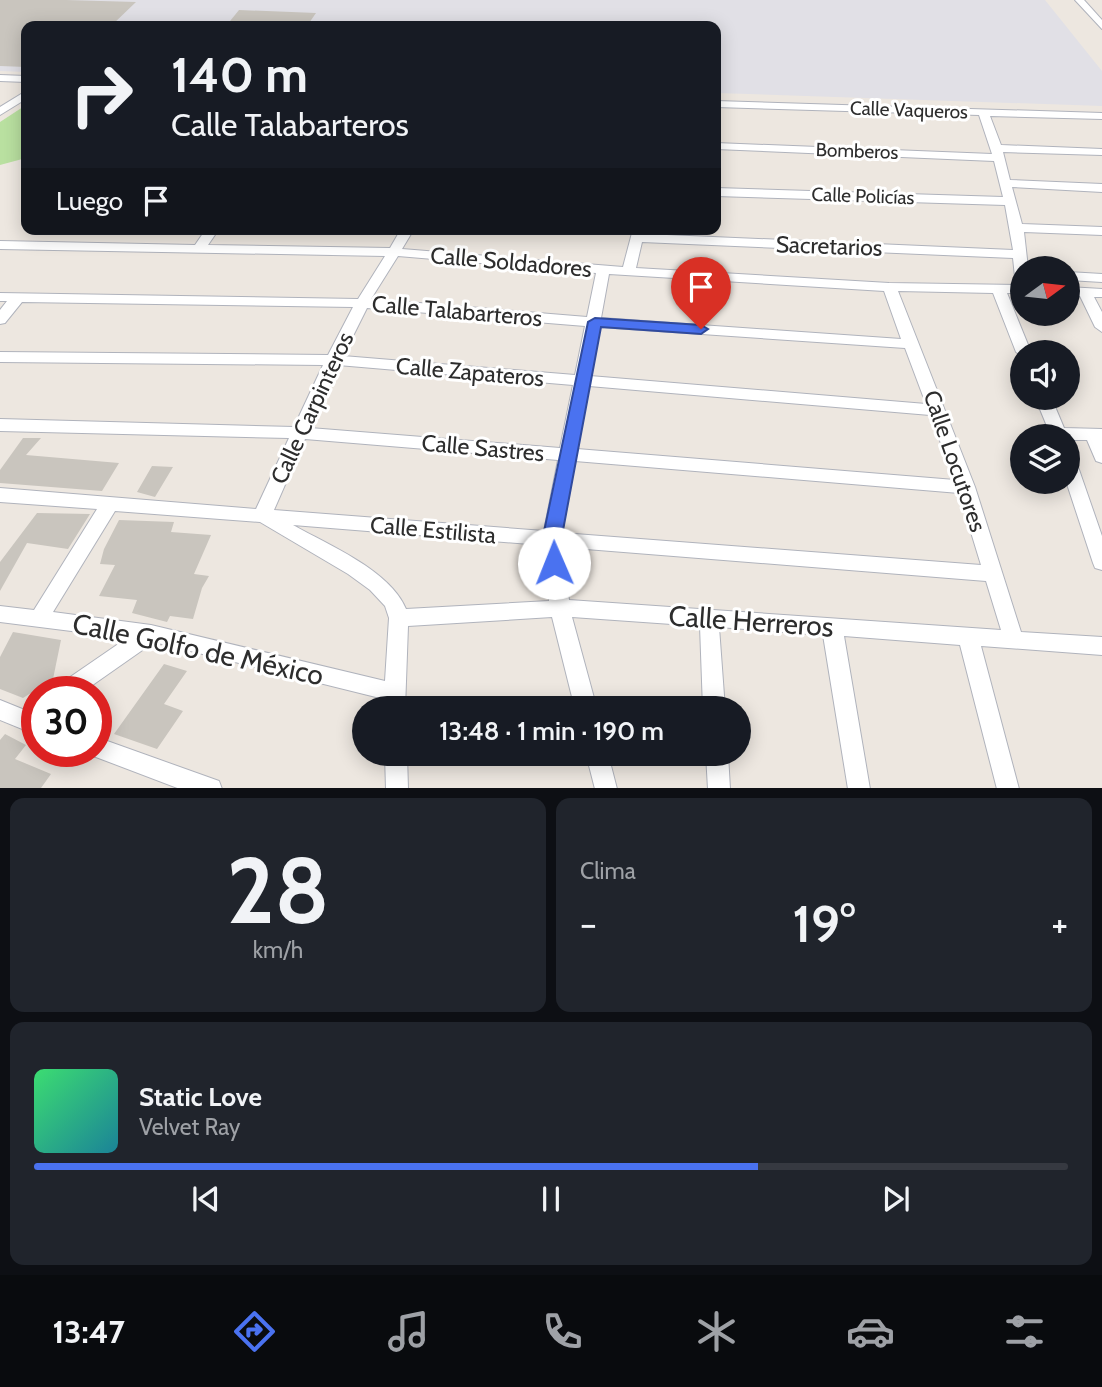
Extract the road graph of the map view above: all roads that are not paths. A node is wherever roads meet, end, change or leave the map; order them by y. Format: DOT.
graph roads {
  1 [pos="1079,0"];
  2 [pos="1102,26"];
  3 [pos="0,78"];
  4 [pos="21,79"];
  5 [pos="21,97"];
  6 [pos="721,104"];
  7 [pos="0,112"];
  8 [pos="984,113"];
  9 [pos="1102,116"];
  10 [pos="721,146"];
  11 [pos="1102,152"];
  12 [pos="998,153"];
  13 [pos="1006,183"];
  14 [pos="1102,188"];
  15 [pos="721,192"];
  16 [pos="1010,201"];
  17 [pos="1017,228"];
  18 [pos="1102,232"];
  19 [pos="209,235"];
  20 [pos="404,235"];
  21 [pos="638,235"];
  22 [pos="657,235"];
  23 [pos="0,245"];
  24 [pos="199,248"];
  25 [pos="394,252"];
  26 [pos="1020,254"];
  27 [pos="603,270"];
  28 [pos="629,271"];
  29 [pos="1080,277"];
  30 [pos="1102,278"];
  31 [pos="889,286"];
  32 [pos="998,288"];
  33 [pos="1010,288"];
  34 [pos="1080,292"];
  35 [pos="1085,292"];
  36 [pos="1102,293"];
  37 [pos="0,297"];
  38 [pos="18,297"];
  39 [pos="362,303"];
  40 [pos="0,320"];
  41 [pos="595,322"];
  42 [pos="1102,327"];
  43 [pos="1019,340"];
  44 [pos="913,344"];
  45 [pos="0,357"];
  46 [pos="333,360"];
  47 [pos="581,382"];
  48 [pos="938,410"];
  49 [pos="0,425"];
  50 [pos="302,433"];
  51 [pos="1097,435"];
  52 [pos="568,455"];
  53 [pos="1102,457"];
  54 [pos="966,487"];
  55 [pos="1079,494"];
  56 [pos="0,495"];
  57 [pos="110,505"];
  58 [pos="262,516"];
  59 [pos="551,541"];
  60 [pos="1102,562"];
  61 [pos="993,574"];
  62 [pos="560,608"];
  63 [pos="0,614"];
  64 [pos="40,617"];
  65 [pos="399,618"];
  66 [pos="709,618"];
  67 [pos="832,626"];
  68 [pos="150,633"];
  69 [pos="968,635"];
  70 [pos="1013,638"];
  71 [pos="1102,646"];
  72 [pos="88,676"];
  73 [pos="376,696"];
  74 [pos="394,696"];
  75 [pos="583,696"];
  76 [pos="713,696"];
  77 [pos="112,753"];
  78 [pos="396,766"];
  79 [pos="600,766"];
  80 [pos="718,766"];
  81 [pos="208,788"];
  82 [pos="397,788"];
  83 [pos="606,788"];
  84 [pos="719,788"];
  85 [pos="859,788"];
  86 [pos="1008,788"];
  1 -- 2 [label="street"];
  3 -- 4 [label="street"];
  5 -- 7 [label="street"];
  6 -- 8 [label="street, Calle Vaqueros"];
  8 -- 9 [label="street, Calle Vaqueros"];
  8 -- 12 [label="street"];
  10 -- 12 [label="street, Bomberos"];
  11 -- 12 [label="street, Bomberos"];
  12 -- 13 [label="street"];
  13 -- 14 [label="street"];
  13 -- 16 [label="street"];
  15 -- 16 [label="street, Calle Policías"];
  16 -- 17 [label="street"];
  17 -- 18 [label="street"];
  17 -- 26 [label="street"];
  19 -- 24 [label="street"];
  20 -- 25 [label="street, Calle Carpinteros"];
  21 -- 28 [label="street"];
  22 -- 26 [label="street, Sacretarios"];
  23 -- 24 [label="street, Calle Soldadores"];
  24 -- 25 [label="street, Calle Soldadores"];
  25 -- 27 [label="street, Calle Soldadores"];
  25 -- 39 [label="street, Calle Carpinteros"];
  27 -- 28 [label="street, Calle Soldadores"];
  27 -- 41 [label="street"];
  28 -- 31 [label="street, Calle Soldadores"];
  29 -- 30 [label="street"];
  31 -- 32 [label="street, Calle Soldadores"];
  31 -- 44 [label="street, Calle Locutores"];
  32 -- 33 [label="street, Calle Soldadores"];
  32 -- 43 [label="street"];
  34 -- 35 [label="street"];
  35 -- 36 [label="street"];
  35 -- 42 [label="street"];
  37 -- 38 [label="street, Calle Talabarteros"];
  38 -- 39 [label="street, Calle Talabarteros"];
  38 -- 40 [label="street"];
  39 -- 41 [label="street, Calle Talabarteros"];
  39 -- 46 [label="street, Calle Carpinteros"];
  41 -- 44 [label="street, Calle Talabarteros"];
  41 -- 47 [label="street"];
  44 -- 48 [label="street, Calle Locutores"];
  45 -- 46 [label="street, Calle Zapateros"];
  46 -- 47 [label="street, Calle Zapateros"];
  46 -- 50 [label="street, Calle Carpinteros"];
  47 -- 48 [label="street, Calle Zapateros"];
  47 -- 52 [label="street"];
  48 -- 54 [label="street, Calle Locutores"];
  49 -- 50 [label="street, Calle Sastres"];
  50 -- 52 [label="street, Calle Sastres"];
  50 -- 58 [label="street, Calle Carpinteros"];
  51 -- 53 [label="street"];
  52 -- 54 [label="street, Calle Sastres"];
  52 -- 59 [label="street"];
  54 -- 61 [label="street, Calle Locutores"];
  55 -- 60 [label="street"];
  56 -- 57 [label="street, Calle Estilista"];
  57 -- 58 [label="street, Calle Estilista"];
  57 -- 64 [label="street"];
  58 -- 59 [label="street, Calle Estilista"];
  58 -- 65 [label="street"];
  59 -- 61 [label="street, Calle Estilista"];
  59 -- 62 [label="street"];
  61 -- 70 [label="street, Calle Locutores"];
  62 -- 65 [label="street, Calle Herreros"];
  62 -- 66 [label="street, Calle Herreros"];
  62 -- 75 [label="street"];
  63 -- 64 [label="street, Calle Golfo de México"];
  64 -- 68 [label="street, Calle Golfo de México"];
  65 -- 74 [label="street"];
  66 -- 67 [label="street, Calle Herreros"];
  66 -- 76 [label="street"];
  67 -- 69 [label="street, Calle Herreros"];
  67 -- 85 [label="street"];
  68 -- 72 [label="street"];
  68 -- 73 [label="street, Calle Golfo de México"];
  69 -- 70 [label="street, Calle Herreros"];
  69 -- 86 [label="street"];
  70 -- 71 [label="street, Calle Herreros"];
  77 -- 81 [label="street"];
  78 -- 82 [label="street"];
  79 -- 83 [label="street"];
  80 -- 84 [label="street"];
}
